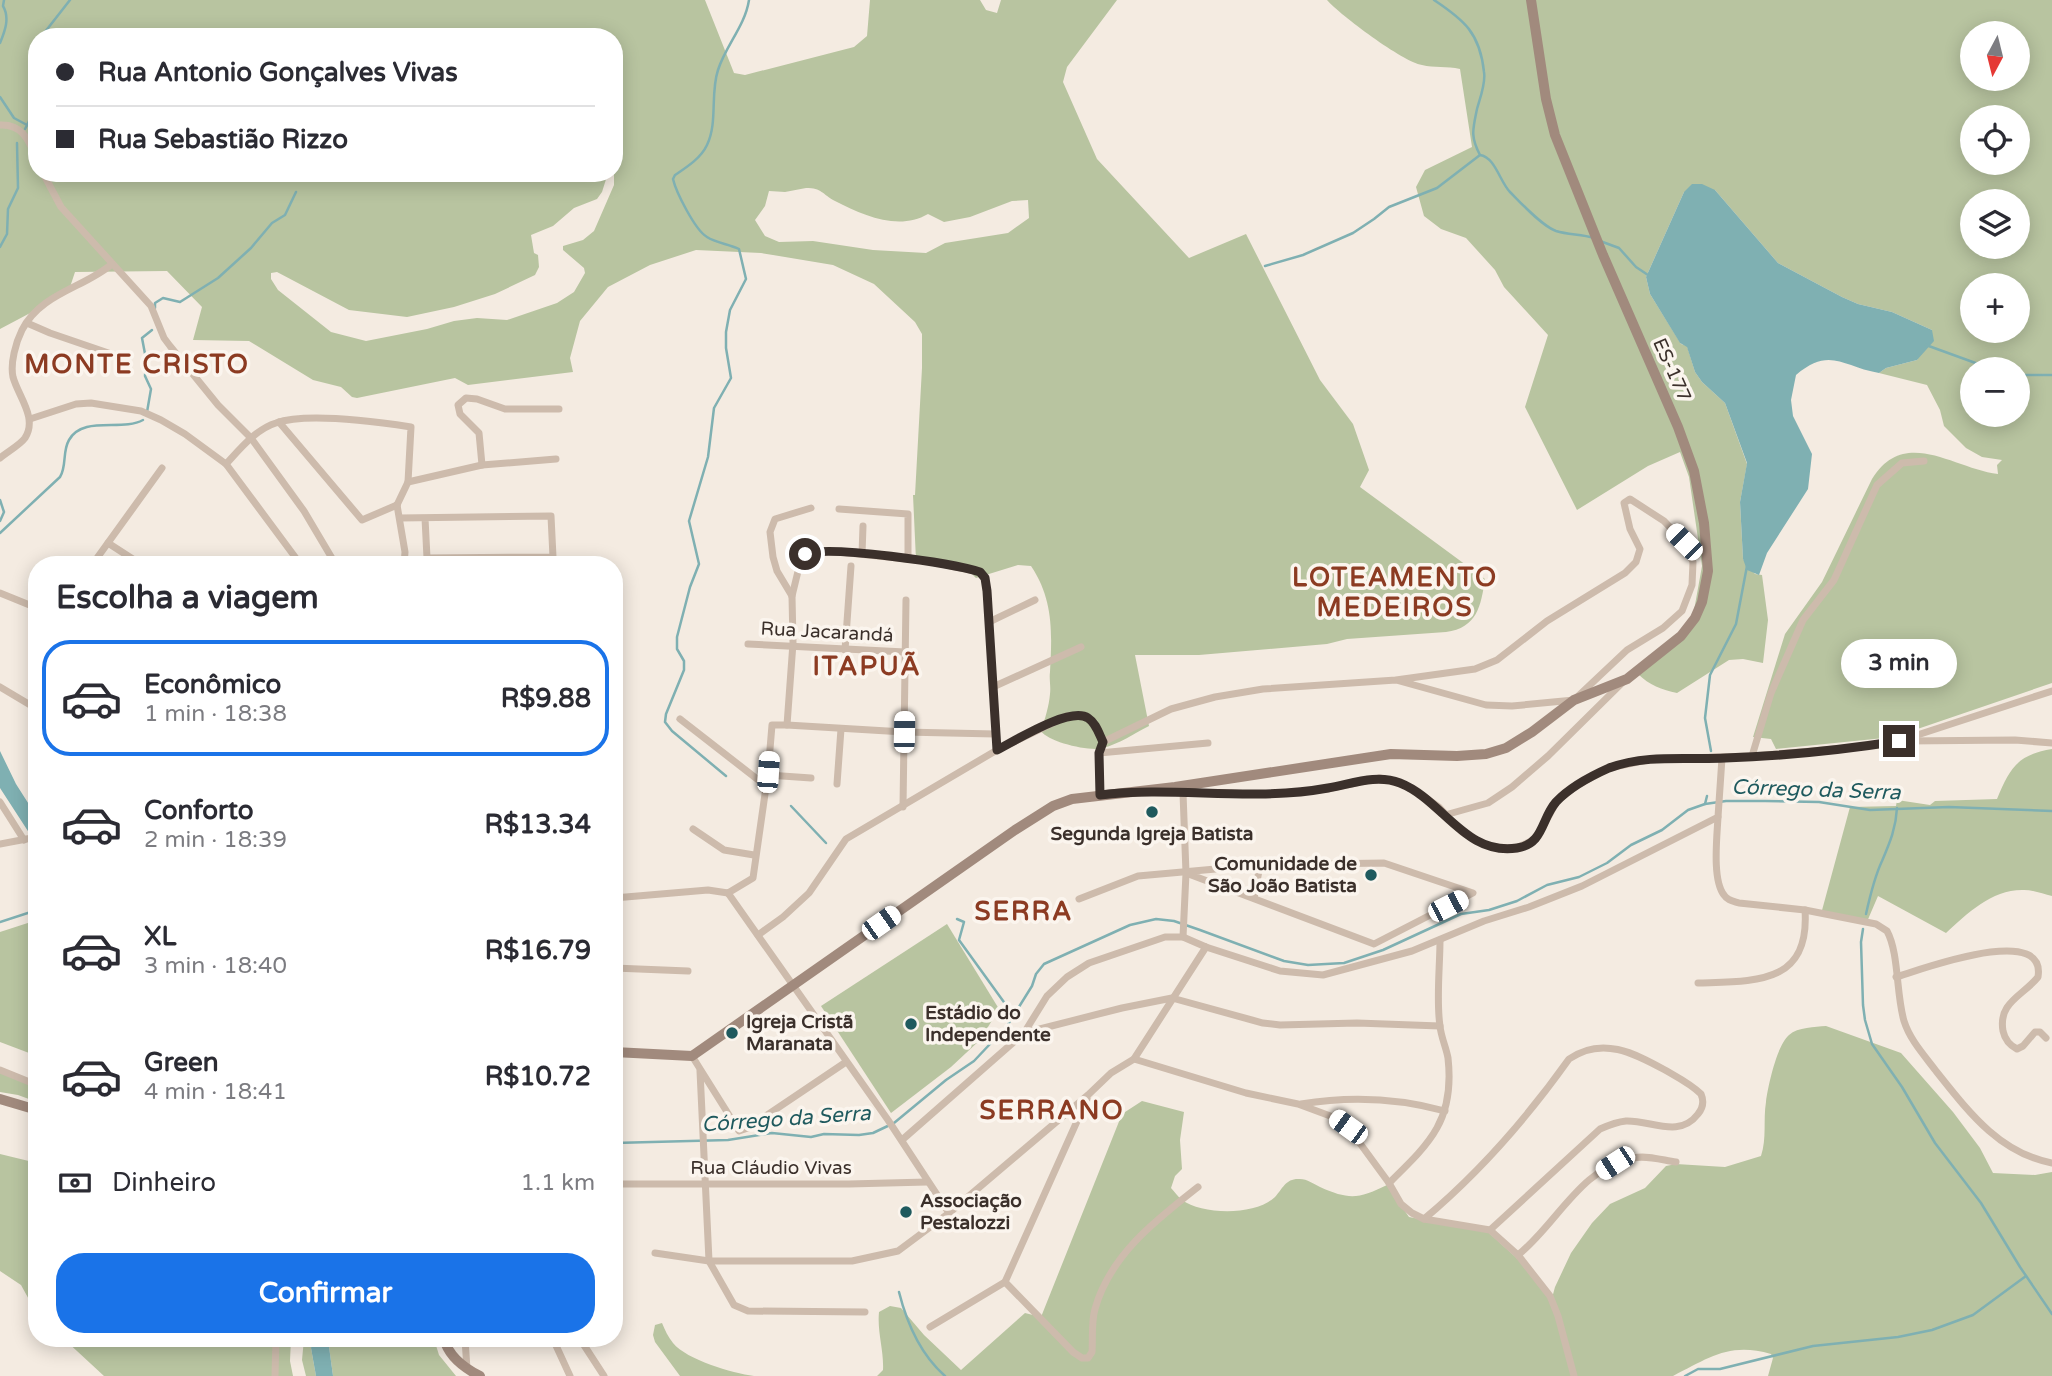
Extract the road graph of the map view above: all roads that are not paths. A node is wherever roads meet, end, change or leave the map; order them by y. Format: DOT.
graph roads {
  1 [pos="1531,0"];
  2 [pos="0,125"];
  3 [pos="28,139"];
  4 [pos="48,182"];
  5 [pos="112,264"];
  6 [pos="27,323"];
  7 [pos="123,358"];
  8 [pos="559,409"];
  9 [pos="30,419"];
  10 [pos="279,422"];
  11 [pos="251,438"];
  12 [pos="0,458"];
  13 [pos="556,459"];
  14 [pos="1924,461"];
  15 [pos="226,464"];
  16 [pos="482,465"];
  17 [pos="162,468"];
  18 [pos="408,482"];
  19 [pos="397,505"];
  20 [pos="811,508"];
  21 [pos="839,509"];
  22 [pos="400,518"];
  23 [pos="425,518"];
  24 [pos="863,526"];
  25 [pos="108,543"];
  26 [pos="862,554"];
  27 [pos="99,556"];
  28 [pos="128,556"];
  29 [pos="295,556"];
  30 [pos="331,556"];
  31 [pos="403,556"];
  32 [pos="427,556"];
  33 [pos="553,556"];
  34 [pos="908,559"];
  35 [pos="851,566"];
  36 [pos="0,593"];
  37 [pos="792,596"];
  38 [pos="906,600"];
  39 [pos="1035,600"];
  40 [pos="28,604"];
  41 [pos="989,622"];
  42 [pos="748,644"];
  43 [pos="792,647"];
  44 [pos="1082,647"];
  45 [pos="845,650"];
  46 [pos="905,652"];
  47 [pos="1627,679"];
  48 [pos="1396,680"];
  49 [pos="0,687"];
  50 [pos="993,687"];
  51 [pos="2052,691"];
  52 [pos="1574,700"];
  53 [pos="28,704"];
  54 [pos="680,719"];
  55 [pos="787,725"];
  56 [pos="841,729"];
  57 [pos="904,732"];
  58 [pos="995,734"];
  59 [pos="1899,741"];
  60 [pos="1103,742"];
  61 [pos="1208,743"];
  62 [pos="2052,743"];
  63 [pos="997,750"];
  64 [pos="1099,753"];
  65 [pos="1752,756"];
  66 [pos="1722,758"];
  67 [pos="768,775"];
  68 [pos="811,778"];
  69 [pos="837,784"];
  70 [pos="766,786"];
  71 [pos="1179,790"];
  72 [pos="1100,795"];
  73 [pos="0,802"];
  74 [pos="903,807"];
  75 [pos="1446,815"];
  76 [pos="1718,817"];
  77 [pos="693,829"];
  78 [pos="28,839"];
  79 [pos="23,840"];
  80 [pos="0,844"];
  81 [pos="754,855"];
  82 [pos="1260,865"];
  83 [pos="1186,873"];
  84 [pos="728,893"];
  85 [pos="623,897"];
  86 [pos="1254,898"];
  87 [pos="1079,899"];
  88 [pos="1805,909"];
  89 [pos="758,935"];
  90 [pos="1183,937"];
  91 [pos="1440,940"];
  92 [pos="1206,947"];
  93 [pos="623,968"];
  94 [pos="688,971"];
  95 [pos="1896,977"];
  96 [pos="1698,983"];
  97 [pos="792,986"];
  98 [pos="1172,998"];
  99 [pos="1440,1026"];
  100 [pos="1024,1033"];
  101 [pos="2046,1038"];
  102 [pos="623,1052"];
  103 [pos="692,1056"];
  104 [pos="1134,1059"];
  105 [pos="846,1062"];
  106 [pos="0,1070"];
  107 [pos="700,1071"];
  108 [pos="28,1081"];
  109 [pos="1088,1095"];
  110 [pos="0,1099"];
  111 [pos="1298,1104"];
  112 [pos="28,1107"];
  113 [pos="1445,1111"];
  114 [pos="901,1140"];
  115 [pos="1676,1162"];
  116 [pos="2052,1163"];
  117 [pos="927,1182"];
  118 [pos="1389,1183"];
  119 [pos="623,1184"];
  120 [pos="705,1185"];
  121 [pos="1198,1187"];
  122 [pos="949,1213"];
  123 [pos="1424,1219"];
  124 [pos="1490,1230"];
  125 [pos="654,1253"];
  126 [pos="1518,1255"];
  127 [pos="709,1261"];
  128 [pos="1005,1282"];
  129 [pos="865,1312"];
  130 [pos="930,1327"];
  131 [pos="276,1347"];
  132 [pos="448,1347"];
  133 [pos="466,1347"];
  134 [pos="557,1347"];
  135 [pos="585,1347"];
  136 [pos="467,1369"];
  137 [pos="275,1376"];
  138 [pos="480,1376"];
  139 [pos="570,1376"];
  140 [pos="604,1376"];
  141 [pos="1574,1376"];
  1 -- 47 [label="main road, ES-177 / ES-177"];
  2 -- 3 [label="street"];
  4 -- 5 [label="street"];
  5 -- 6 [label="street"];
  5 -- 11 [label="street"];
  6 -- 7 [label="street"];
  6 -- 9 [label="street"];
  8 -- 16 [label="street"];
  9 -- 12 [label="street"];
  9 -- 15 [label="street"];
  10 -- 11 [label="street"];
  10 -- 18 [label="street"];
  10 -- 19 [label="street"];
  11 -- 15 [label="street"];
  11 -- 30 [label="street"];
  13 -- 16 [label="street"];
  14 -- 65 [label="street"];
  15 -- 29 [label="street"];
  16 -- 18 [label="street"];
  17 -- 25 [label="street"];
  18 -- 19 [label="street"];
  19 -- 22 [label="street"];
  20 -- 37 [label="street"];
  21 -- 34 [label="street"];
  22 -- 23 [label="street"];
  22 -- 31 [label="street"];
  23 -- 32 [label="street"];
  23 -- 33 [label="street"];
  24 -- 26 [label="street"];
  25 -- 27 [label="street"];
  25 -- 28 [label="street"];
  26 -- 34 [label="street"];
  26 -- 37 [label="street"];
  34 -- 41 [label="street"];
  35 -- 45 [label="street"];
  36 -- 40 [label="street"];
  37 -- 43 [label="street"];
  38 -- 46 [label="street"];
  39 -- 41 [label="street"];
  41 -- 50 [label="street"];
  42 -- 43 [label="street, Rua Jacarandá"];
  43 -- 45 [label="street, Rua Jacarandá"];
  43 -- 55 [label="street"];
  44 -- 50 [label="street"];
  45 -- 46 [label="street, Rua Jacarandá"];
  46 -- 57 [label="street"];
  47 -- 52 [label="main road, ES-177 / ES-177"];
  47 -- 75 [label="street"];
  48 -- 52 [label="street"];
  48 -- 52 [label="street"];
  48 -- 60 [label="street"];
  49 -- 53 [label="street"];
  50 -- 58 [label="street"];
  51 -- 59 [label="street"];
  52 -- 71 [label="main road, ES-177"];
  54 -- 70 [label="street"];
  55 -- 56 [label="street"];
  55 -- 67 [label="street"];
  56 -- 57 [label="street"];
  56 -- 69 [label="street"];
  57 -- 58 [label="street"];
  57 -- 74 [label="street"];
  58 -- 63 [label="street"];
  59 -- 62 [label="street"];
  59 -- 65 [label="street"];
  60 -- 63 [label="street"];
  60 -- 64 [label="street"];
  61 -- 64 [label="street"];
  63 -- 74 [label="street"];
  64 -- 72 [label="street"];
  65 -- 66 [label="street"];
  66 -- 75 [label="street"];
  66 -- 76 [label="street"];
  67 -- 68 [label="street"];
  67 -- 70 [label="street"];
  70 -- 81 [label="street"];
  71 -- 72 [label="main road, ES-177"];
  71 -- 75 [label="street"];
  71 -- 83 [label="street"];
  72 -- 97 [label="main road, ES-177"];
  73 -- 79 [label="street"];
  74 -- 89 [label="street"];
  76 -- 88 [label="street"];
  76 -- 91 [label="street"];
  77 -- 81 [label="street"];
  78 -- 79 [label="street"];
  79 -- 80 [label="street"];
  81 -- 84 [label="street"];
  82 -- 83 [label="street"];
  82 -- 86 [label="street"];
  82 -- 86 [label="street"];
  83 -- 86 [label="street"];
  83 -- 87 [label="street"];
  83 -- 90 [label="street"];
  84 -- 85 [label="street"];
  84 -- 89 [label="street"];
  88 -- 95 [label="street"];
  88 -- 96 [label="street"];
  89 -- 97 [label="street"];
  90 -- 92 [label="street"];
  90 -- 100 [label="street"];
  91 -- 92 [label="street"];
  91 -- 99 [label="street"];
  92 -- 98 [label="street"];
  93 -- 94 [label="street"];
  95 -- 101 [label="street"];
  95 -- 116 [label="street"];
  97 -- 103 [label="main road, ES-177"];
  97 -- 105 [label="street"];
  98 -- 99 [label="street"];
  98 -- 100 [label="street"];
  98 -- 104 [label="street"];
  99 -- 113 [label="street"];
  100 -- 114 [label="street"];
  102 -- 103 [label="main road"];
  103 -- 107 [label="street"];
  104 -- 109 [label="street"];
  104 -- 111 [label="street"];
  105 -- 107 [label="street"];
  105 -- 114 [label="street"];
  106 -- 108 [label="street"];
  107 -- 120 [label="street"];
  109 -- 122 [label="street"];
  109 -- 128 [label="street"];
  110 -- 112 [label="main road"];
  111 -- 113 [label="street"];
  111 -- 118 [label="street"];
  113 -- 118 [label="street"];
  114 -- 117 [label="street"];
  115 -- 126 [label="street"];
  117 -- 120 [label="street, Rua Cláudio Vivas"];
  117 -- 122 [label="street"];
  118 -- 123 [label="street"];
  119 -- 120 [label="street, Rua Cláudio Vivas"];
  120 -- 127 [label="street"];
  121 -- 128 [label="street"];
  122 -- 127 [label="street"];
  123 -- 124 [label="street"];
  123 -- 124 [label="street"];
  124 -- 126 [label="street"];
  125 -- 127 [label="street"];
  126 -- 141 [label="street"];
  127 -- 129 [label="street"];
  128 -- 130 [label="street"];
  131 -- 137 [label="street"];
  132 -- 136 [label="main road"];
  133 -- 136 [label="street"];
  134 -- 139 [label="street"];
  135 -- 140 [label="street"];
  136 -- 138 [label="main road"];
}
